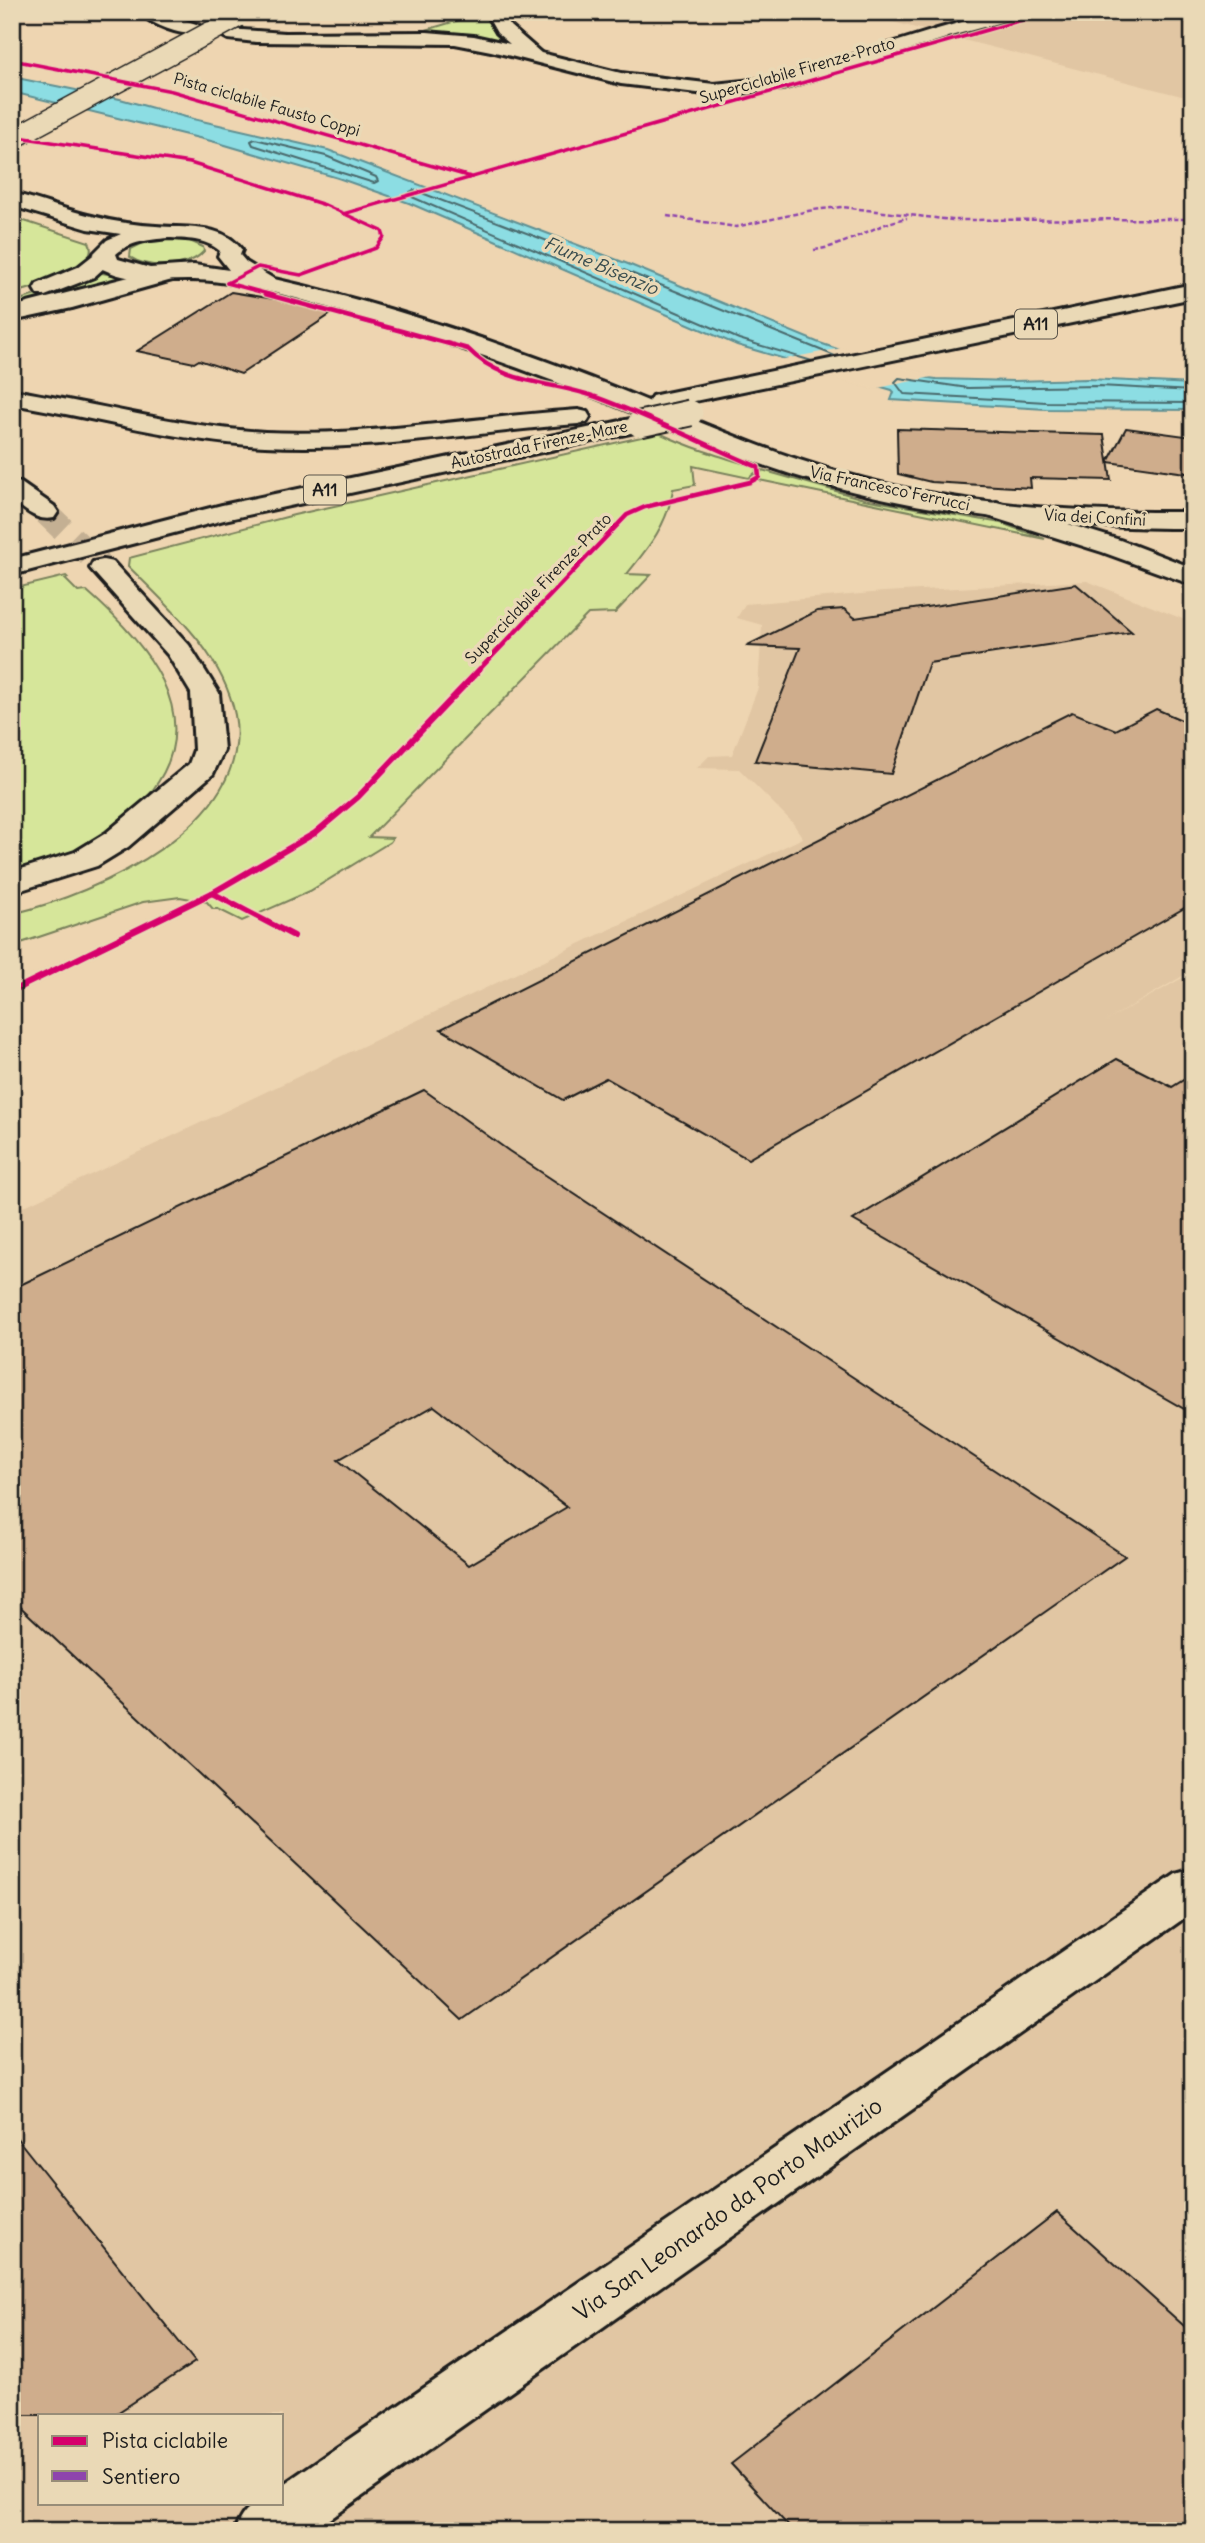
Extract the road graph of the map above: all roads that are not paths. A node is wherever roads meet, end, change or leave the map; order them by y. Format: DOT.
graph roads {
  1 [pos="148,12"];
  2 [pos="494,12"];
  3 [pos="1017,12"];
  4 [pos="242,15"];
  5 [pos="451,20"];
  6 [pos="193,29"];
  7 [pos="228,34"];
  8 [pos="338,38"];
  9 [pos="532,54"];
  10 [pos="12,139"];
  11 [pos="12,200"];
  12 [pos="12,214"];
  13 [pos="162,232"];
  14 [pos="106,253"];
  15 [pos="229,256"];
  16 [pos="188,273"];
  17 [pos="164,275"];
  18 [pos="269,282"];
  19 [pos="1193,291"];
  20 [pos="12,298"];
  21 [pos="1193,308"];
  22 [pos="12,314"];
  23 [pos="12,397"];
  24 [pos="587,416"];
  25 [pos="12,488"];
  26 [pos="996,510"];
  27 [pos="45,512"];
  28 [pos="1193,520"];
  29 [pos="12,546"];
  30 [pos="12,567"];
  31 [pos="103,568"];
  32 [pos="1193,578"];
  33 [pos="202,768"];
  34 [pos="12,883"];
  35 [pos="12,904"];
  36 [pos="1193,1887"];
  37 [pos="264,2531"];
  1 -- 6 [label="main road"];
  2 -- 9 [label="main road"];
  3 -- 9 [label="main road"];
  4 -- 10 [label="main road, bridge"];
  5 -- 8 [label="main road"];
  7 -- 8 [label="main road"];
  8 -- 9 [label="main road"];
  11 -- 13 [label="main road, Via Francesco Ferrucci"];
  12 -- 14 [label="main road, Via Francesco Ferrucci"];
  13 -- 14 [label="main road, Via Francesco Ferrucci"];
  13 -- 15 [label="main road, Via Francesco Ferrucci"];
  14 -- 17 [label="main road, Via Francesco Ferrucci"];
  14 -- 20 [label="main road"];
  15 -- 16 [label="main road, Via Francesco Ferrucci"];
  15 -- 18 [label="main road, Via Francesco Ferrucci"];
  16 -- 17 [label="main road, Via Francesco Ferrucci"];
  16 -- 18 [label="main road, Via Francesco Ferrucci"];
  17 -- 22 [label="main road"];
  18 -- 26 [label="main road, Via Francesco Ferrucci"];
  19 -- 24 [label="main road, Autostrada Firenze-Mare / A11"];
  21 -- 30 [label="main road, Autostrada Firenze-Mare / A11, bridge"];
  23 -- 24 [label="main road"];
  24 -- 29 [label="main road, Autostrada Firenze-Mare / A11"];
  25 -- 27 [label="main road"];
  26 -- 28 [label="main road, Via dei Confini"];
  26 -- 32 [label="main road"];
  31 -- 33 [label="main road"];
  33 -- 34 [label="main road"];
  33 -- 35 [label="main road"];
  36 -- 37 [label="main road, Via San Leonardo da Porto Maurizio"];
}
